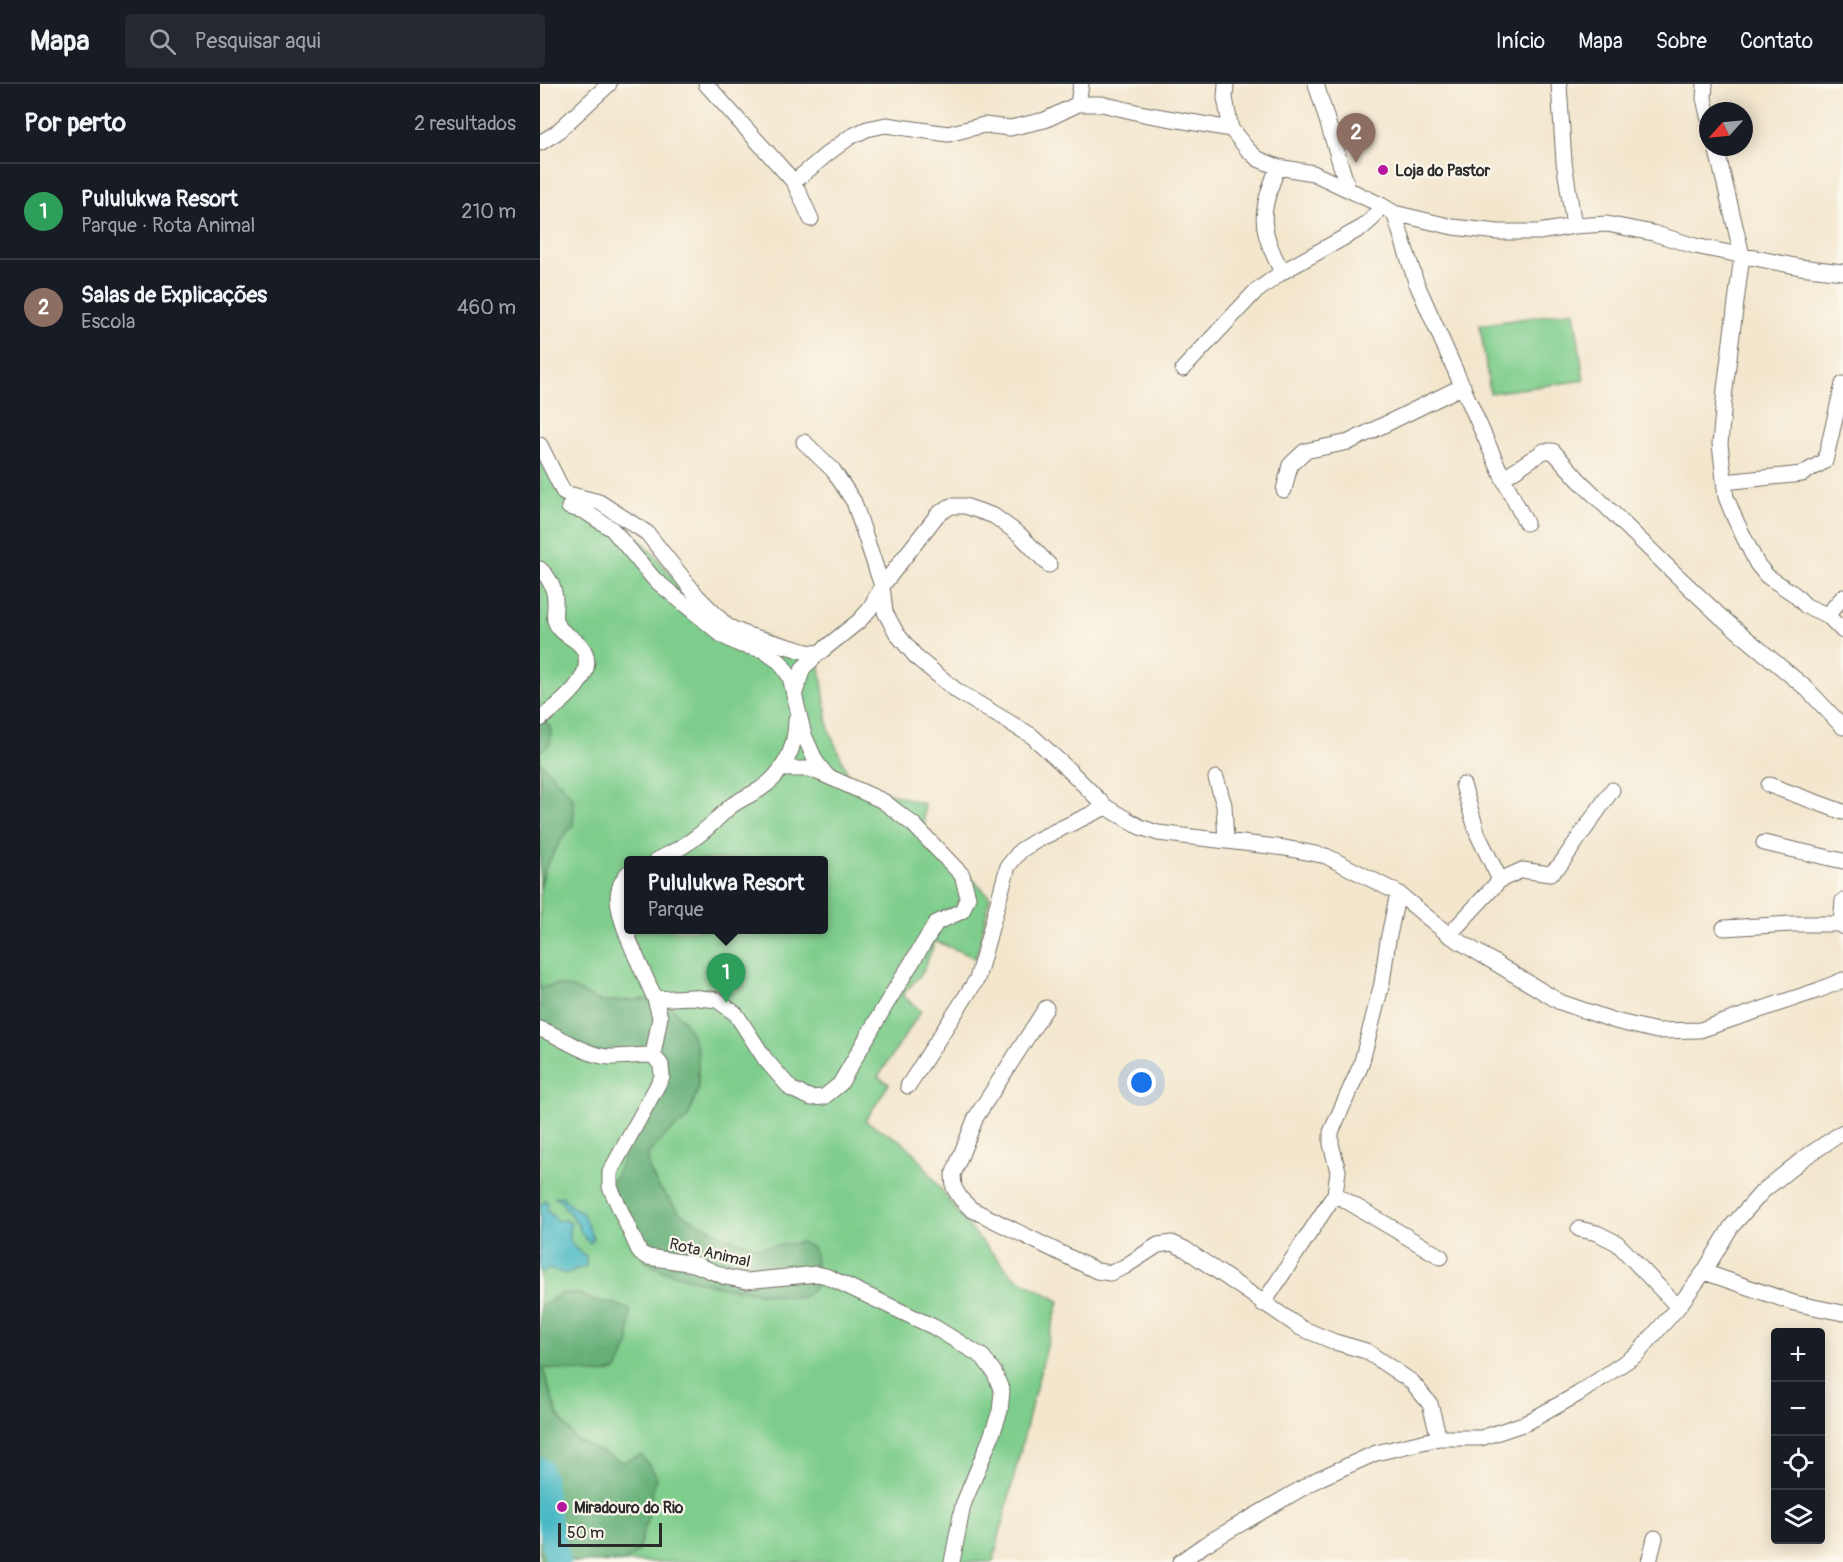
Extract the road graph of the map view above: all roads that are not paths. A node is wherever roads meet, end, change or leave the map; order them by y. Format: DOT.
graph roads {
  1 [pos="609,84"];
  2 [pos="706,84"];
  3 [pos="1081,84"];
  4 [pos="1226,84"];
  5 [pos="1316,84"];
  6 [pos="1559,84"];
  7 [pos="1705,84"];
  8 [pos="1705,102"];
  9 [pos="1078,104"];
  10 [pos="1231,129"];
  11 [pos="540,143"];
  12 [pos="1718,156"];
  13 [pos="1278,167"];
  14 [pos="794,183"];
  15 [pos="1348,189"];
  16 [pos="1380,205"];
  17 [pos="1394,213"];
  18 [pos="811,219"];
  19 [pos="1574,226"];
  20 [pos="1742,255"];
  21 [pos="1282,272"];
  22 [pos="1843,272"];
  23 [pos="1183,369"];
  24 [pos="1843,384"];
  25 [pos="1463,386"];
  26 [pos="804,442"];
  27 [pos="540,445"];
  28 [pos="1503,478"];
  29 [pos="1724,482"];
  30 [pos="1284,490"];
  31 [pos="569,507"];
  32 [pos="1526,523"];
  33 [pos="1049,565"];
  34 [pos="540,569"];
  35 [pos="882,586"];
  36 [pos="1843,597"];
  37 [pos="1827,615"];
  38 [pos="1843,631"];
  39 [pos="819,653"];
  40 [pos="794,697"];
  41 [pos="540,719"];
  42 [pos="1843,726"];
  43 [pos="781,768"];
  44 [pos="827,776"];
  45 [pos="1216,778"];
  46 [pos="1463,785"];
  47 [pos="1769,785"];
  48 [pos="1612,790"];
  49 [pos="1106,807"];
  50 [pos="1843,812"];
  51 [pos="1226,841"];
  52 [pos="1764,843"];
  53 [pos="666,856"];
  54 [pos="1843,861"];
  55 [pos="624,878"];
  56 [pos="1500,880"];
  57 [pos="1398,893"];
  58 [pos="1843,901"];
  59 [pos="624,925"];
  60 [pos="1842,926"];
  61 [pos="1724,928"];
  62 [pos="628,934"];
  63 [pos="1449,935"];
  64 [pos="1843,980"];
  65 [pos="655,999"];
  66 [pos="1046,1008"];
  67 [pos="540,1029"];
  68 [pos="653,1054"];
  69 [pos="908,1086"];
  70 [pos="1843,1132"];
  71 [pos="1335,1194"];
  72 [pos="1579,1229"];
  73 [pos="1441,1257"];
  74 [pos="1704,1272"];
  75 [pos="1263,1304"];
  76 [pos="1678,1307"];
  77 [pos="1843,1313"];
  78 [pos="1439,1438"];
  79 [pos="1655,1538"];
  80 [pos="952,1562"];
  81 [pos="1179,1562"];
  82 [pos="1649,1562"];
  1 -- 11 [label="street"];
  2 -- 14 [label="street"];
  3 -- 9 [label="street"];
  4 -- 10 [label="street"];
  5 -- 15 [label="street"];
  6 -- 19 [label="street"];
  7 -- 8 [label="street"];
  9 -- 10 [label="street"];
  9 -- 14 [label="street"];
  10 -- 13 [label="street"];
  12 -- 20 [label="street"];
  13 -- 15 [label="street"];
  13 -- 21 [label="street"];
  14 -- 18 [label="street"];
  15 -- 16 [label="street"];
  16 -- 17 [label="street"];
  16 -- 21 [label="street"];
  17 -- 19 [label="street"];
  17 -- 25 [label="street"];
  19 -- 20 [label="street"];
  20 -- 22 [label="street"];
  20 -- 29 [label="street"];
  21 -- 23 [label="street"];
  24 -- 29 [label="street"];
  25 -- 28 [label="street"];
  25 -- 30 [label="street"];
  26 -- 35 [label="street"];
  27 -- 39 [label="street"];
  28 -- 32 [label="street"];
  28 -- 42 [label="street"];
  29 -- 37 [label="street"];
  31 -- 40 [label="street"];
  33 -- 35 [label="street"];
  34 -- 41 [label="street"];
  35 -- 39 [label="street"];
  35 -- 49 [label="street"];
  36 -- 37 [label="street"];
  37 -- 38 [label="street"];
  39 -- 40 [label="street"];
  40 -- 43 [label="street"];
  40 -- 44 [label="street"];
  43 -- 44 [label="street"];
  43 -- 53 [label="street"];
  44 -- 65 [label="street"];
  45 -- 51 [label="street"];
  46 -- 56 [label="street"];
  47 -- 50 [label="street"];
  48 -- 56 [label="street"];
  49 -- 51 [label="street"];
  49 -- 69 [label="street"];
  51 -- 57 [label="street"];
  52 -- 54 [label="street"];
  55 -- 59 [label="street"];
  56 -- 63 [label="street"];
  57 -- 63 [label="street"];
  57 -- 71 [label="street"];
  58 -- 60 [label="street"];
  60 -- 61 [label="street"];
  62 -- 65 [label="street"];
  63 -- 64 [label="street"];
  65 -- 68 [label="street"];
  66 -- 75 [label="street"];
  67 -- 68 [label="street"];
  68 -- 80 [label="street, Rota Animal"];
  70 -- 74 [label="street"];
  71 -- 73 [label="street"];
  71 -- 75 [label="street"];
  72 -- 76 [label="street"];
  74 -- 76 [label="street"];
  74 -- 77 [label="street"];
  75 -- 78 [label="street"];
  76 -- 78 [label="street"];
  78 -- 81 [label="street"];
  79 -- 82 [label="street"];
}
